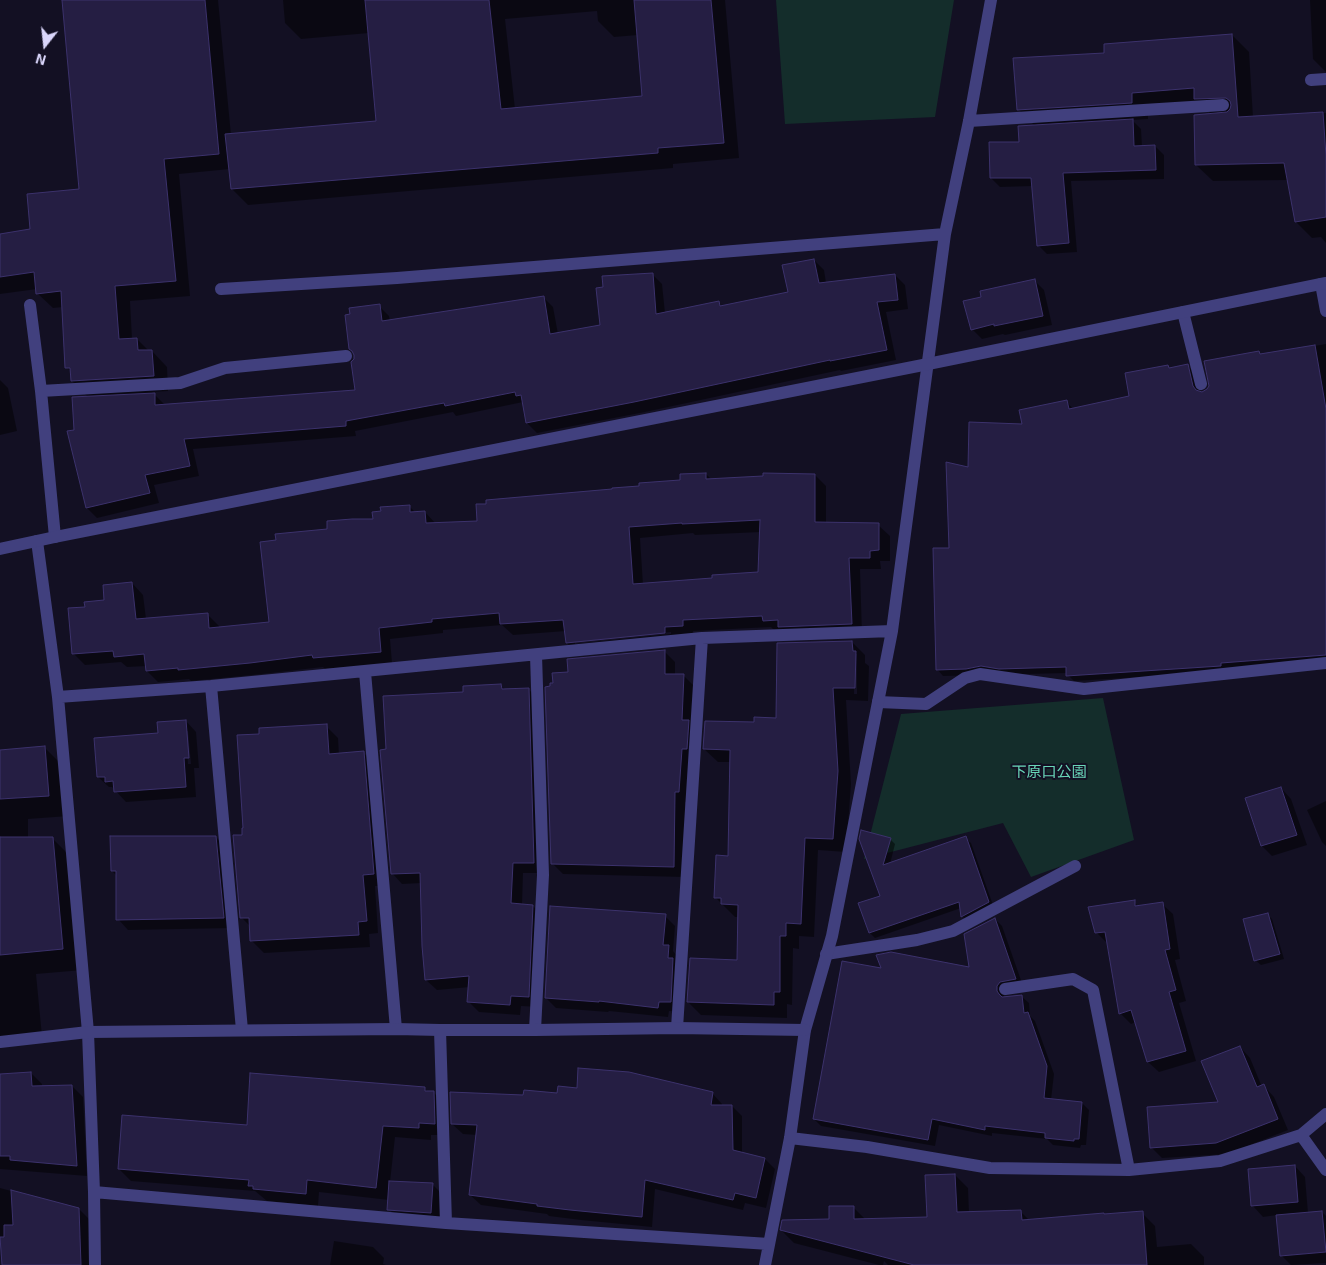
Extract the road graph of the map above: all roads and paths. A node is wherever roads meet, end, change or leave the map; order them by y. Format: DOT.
graph roads {
  1 [pos="991,0"];
  2 [pos="1326,79"];
  3 [pos="1311,80"];
  4 [pos="1223,105"];
  5 [pos="968,121"];
  6 [pos="945,234"];
  7 [pos="1324,284"];
  8 [pos="221,289"];
  9 [pos="30,305"];
  10 [pos="1326,311"];
  11 [pos="1184,312"];
  12 [pos="346,356"];
  13 [pos="928,364"];
  14 [pos="1200,384"];
  15 [pos="41,391"];
  16 [pos="55,537"];
  17 [pos="37,541"];
  18 [pos="0,549"];
  19 [pos="892,632"];
  20 [pos="702,638"];
  21 [pos="536,655"];
  22 [pos="1326,662"];
  23 [pos="365,672"];
  24 [pos="211,686"];
  25 [pos="58,697"];
  26 [pos="878,702"];
  27 [pos="1075,866"];
  28 [pos="826,954"];
  29 [pos="1005,989"];
  30 [pos="677,1028"];
  31 [pos="396,1029"];
  32 [pos="242,1030"];
  33 [pos="440,1030"];
  34 [pos="535,1030"];
  35 [pos="805,1030"];
  36 [pos="88,1032"];
  37 [pos="0,1042"];
  38 [pos="1326,1114"];
  39 [pos="1302,1134"];
  40 [pos="790,1138"];
  41 [pos="1129,1170"];
  42 [pos="1326,1170"];
  43 [pos="94,1192"];
  44 [pos="446,1222"];
  45 [pos="769,1244"];
  46 [pos="95,1265"];
  47 [pos="765,1265"];
  1 -- 5 [label="street"];
  2 -- 3 [label="street"];
  4 -- 5 [label="street"];
  5 -- 6 [label="street"];
  6 -- 8 [label="street"];
  6 -- 13 [label="street"];
  7 -- 10 [label="street"];
  7 -- 11 [label="street"];
  9 -- 15 [label="street"];
  11 -- 13 [label="street"];
  11 -- 14 [label="street"];
  12 -- 15 [label="street"];
  13 -- 16 [label="street"];
  13 -- 19 [label="street"];
  15 -- 16 [label="street"];
  16 -- 17 [label="street"];
  17 -- 18 [label="street"];
  17 -- 25 [label="street"];
  19 -- 20 [label="street"];
  19 -- 26 [label="street"];
  20 -- 21 [label="street"];
  20 -- 30 [label="street"];
  21 -- 23 [label="street"];
  21 -- 34 [label="street"];
  22 -- 26 [label="street"];
  23 -- 24 [label="street"];
  23 -- 31 [label="street"];
  24 -- 25 [label="street"];
  24 -- 32 [label="street"];
  25 -- 36 [label="street"];
  26 -- 28 [label="street"];
  27 -- 28 [label="street"];
  28 -- 35 [label="street"];
  29 -- 41 [label="street"];
  30 -- 34 [label="street"];
  30 -- 35 [label="street"];
  31 -- 32 [label="street"];
  31 -- 33 [label="street"];
  32 -- 36 [label="street"];
  33 -- 34 [label="street"];
  33 -- 44 [label="street"];
  35 -- 40 [label="street"];
  36 -- 37 [label="street"];
  36 -- 43 [label="street"];
  38 -- 39 [label="street"];
  39 -- 41 [label="street"];
  39 -- 42 [label="street"];
  40 -- 41 [label="street"];
  40 -- 45 [label="street"];
  43 -- 44 [label="street"];
  43 -- 46 [label="street"];
  44 -- 45 [label="street"];
  45 -- 47 [label="street"];
}
